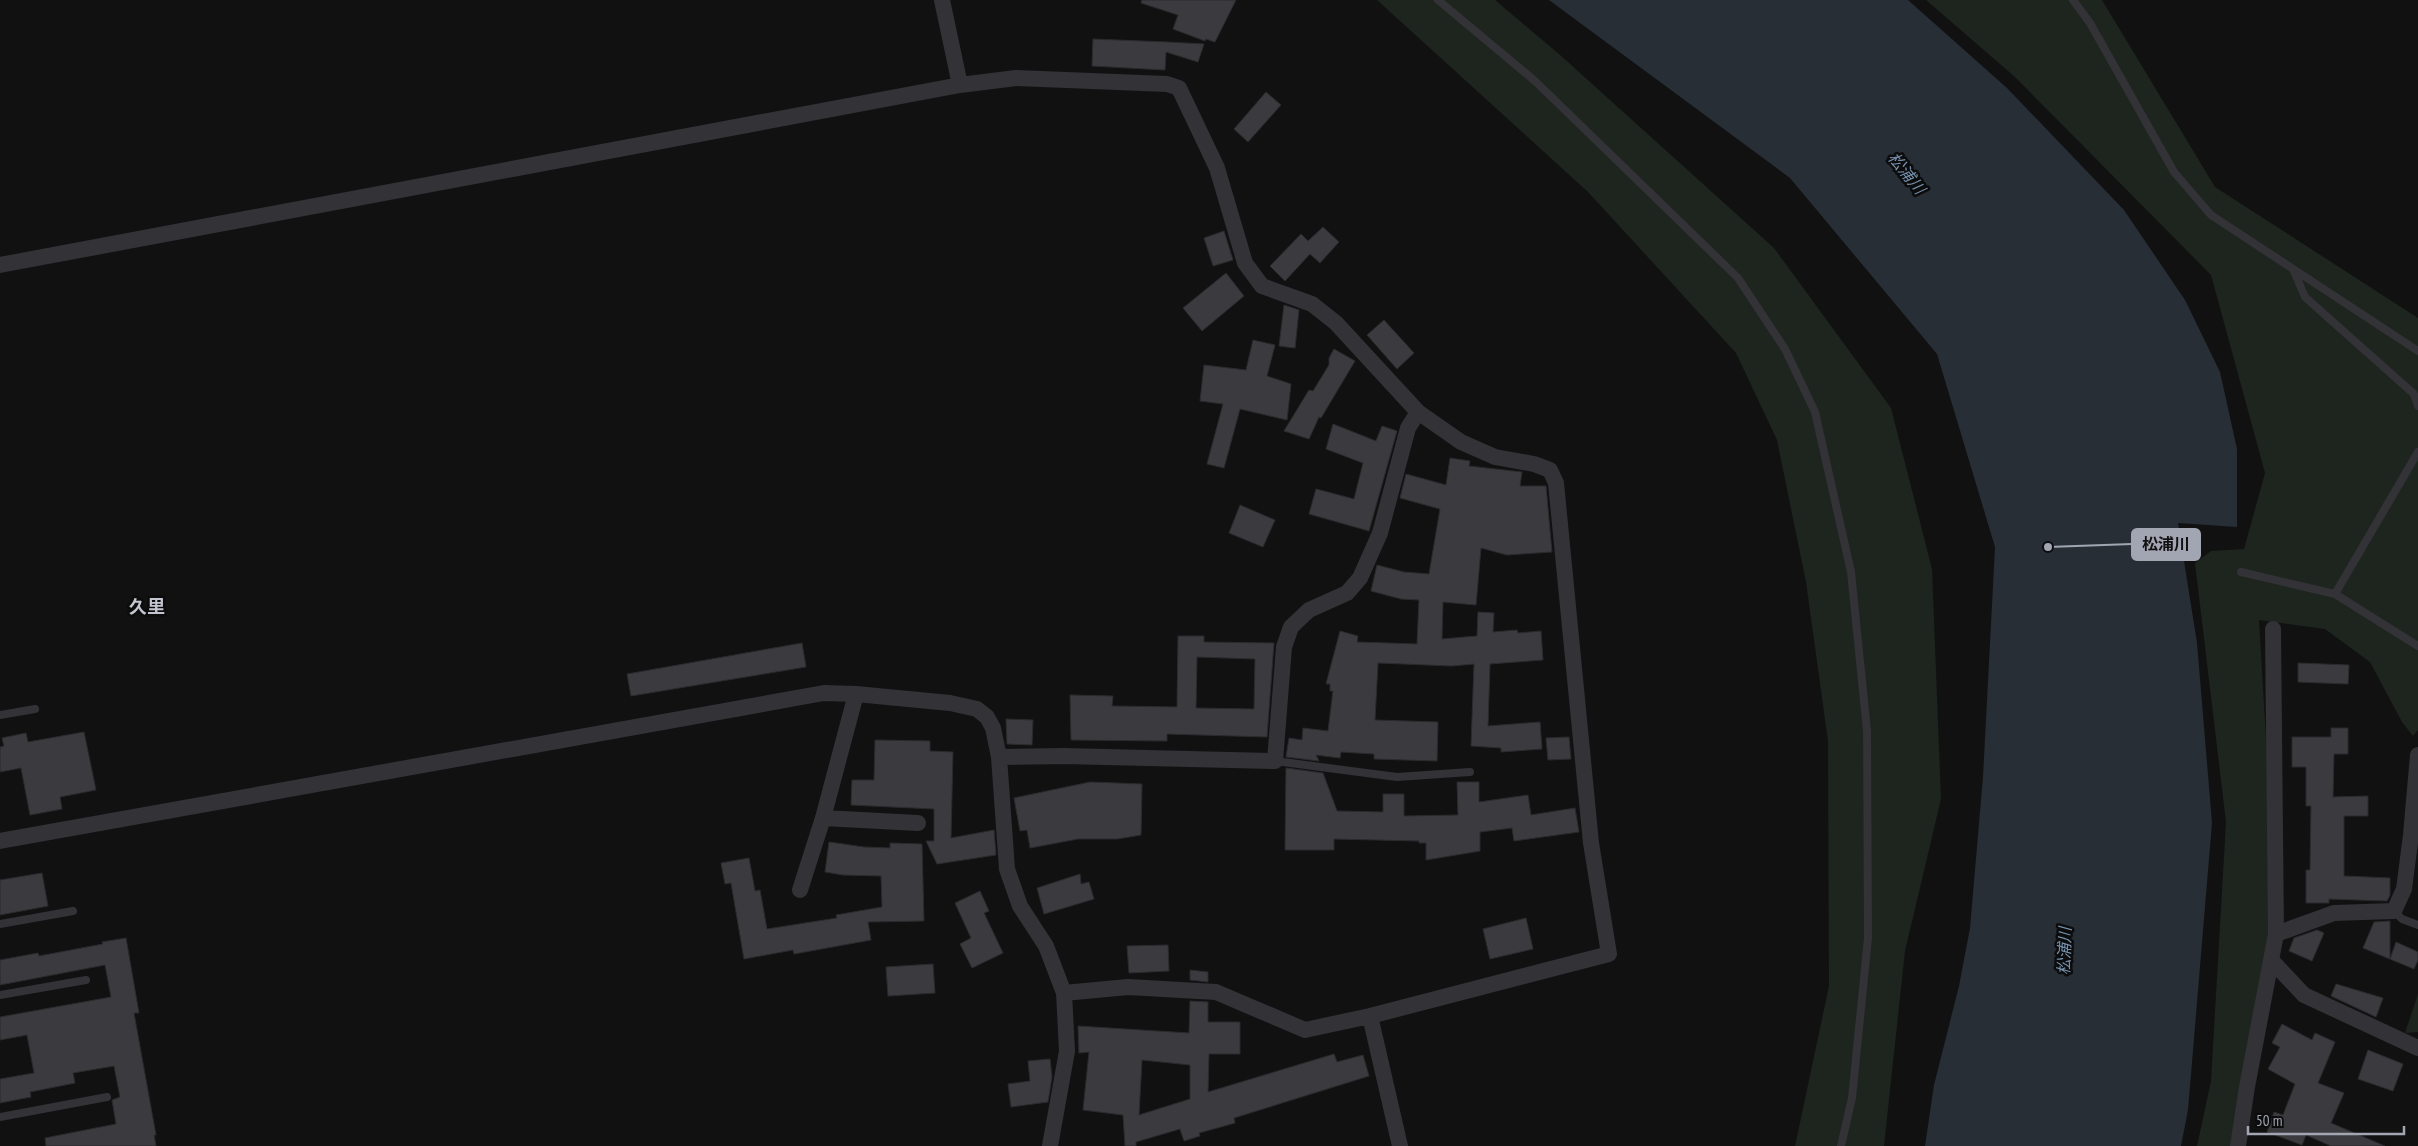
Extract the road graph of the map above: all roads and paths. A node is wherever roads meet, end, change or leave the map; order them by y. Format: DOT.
graph roads {
  1 [pos="942,0"];
  2 [pos="1438,0"];
  3 [pos="2074,0"];
  4 [pos="960,85"];
  5 [pos="0,265"];
  6 [pos="2293,269"];
  7 [pos="2418,351"];
  8 [pos="2418,406"];
  9 [pos="1418,412"];
  10 [pos="2418,452"];
  11 [pos="2241,572"];
  12 [pos="2335,594"];
  13 [pos="2273,629"];
  14 [pos="2418,646"];
  15 [pos="856,694"];
  16 [pos="35,709"];
  17 [pos="0,715"];
  18 [pos="2418,755"];
  19 [pos="999,757"];
  20 [pos="1275,761"];
  21 [pos="1470,772"];
  22 [pos="823,818"];
  23 [pos="918,823"];
  24 [pos="0,841"];
  25 [pos="800,890"];
  26 [pos="73,911"];
  27 [pos="2394,911"];
  28 [pos="0,924"];
  29 [pos="2418,925"];
  30 [pos="2276,934"];
  31 [pos="2271,960"];
  32 [pos="86,980"];
  33 [pos="1064,993"];
  34 [pos="0,996"];
  35 [pos="1370,1016"];
  36 [pos="2418,1048"];
  37 [pos="107,1097"];
  38 [pos="0,1117"];
  39 [pos="1050,1146"];
  40 [pos="1400,1146"];
  41 [pos="1841,1146"];
  42 [pos="2238,1146"];
  1 -- 4 [label="street"];
  2 -- 41 [label="lane"];
  3 -- 6 [label="lane"];
  4 -- 5 [label="street"];
  4 -- 9 [label="street"];
  6 -- 7 [label="lane"];
  6 -- 8 [label="lane"];
  9 -- 20 [label="street"];
  9 -- 35 [label="street"];
  10 -- 12 [label="lane"];
  11 -- 12 [label="lane"];
  12 -- 14 [label="lane"];
  13 -- 30 [label="street"];
  15 -- 19 [label="street"];
  15 -- 22 [label="street"];
  15 -- 24 [label="street"];
  16 -- 17 [label="lane"];
  18 -- 27 [label="street"];
  19 -- 20 [label="street"];
  19 -- 33 [label="street"];
  20 -- 21 [label="lane"];
  22 -- 23 [label="street"];
  22 -- 25 [label="street"];
  26 -- 28 [label="lane"];
  27 -- 29 [label="lane"];
  27 -- 30 [label="street"];
  30 -- 31 [label="street"];
  31 -- 36 [label="street"];
  31 -- 42 [label="street"];
  32 -- 34 [label="lane"];
  33 -- 35 [label="street"];
  33 -- 39 [label="street"];
  35 -- 40 [label="street"];
  37 -- 38 [label="lane"];
}
